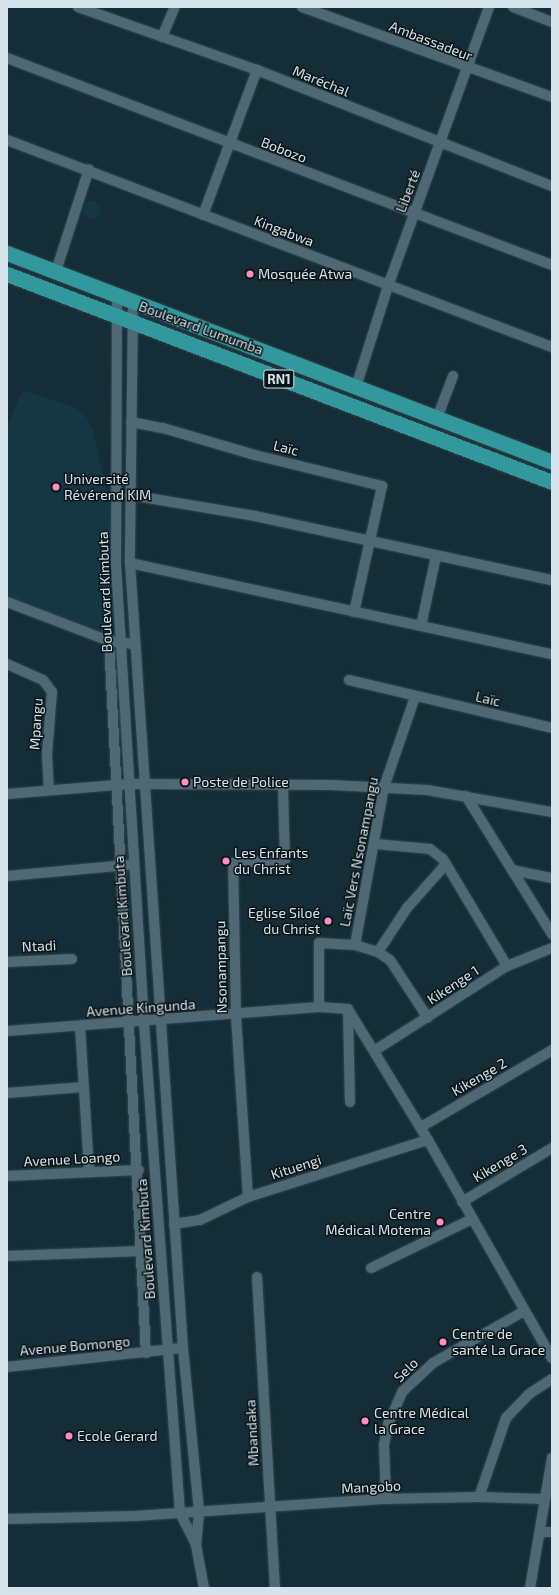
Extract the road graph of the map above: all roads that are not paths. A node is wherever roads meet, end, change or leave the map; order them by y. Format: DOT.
graph roads {
  1 [pos="78,7"];
  2 [pos="175,7"];
  3 [pos="302,7"];
  4 [pos="489,7"];
  5 [pos="513,7"];
  6 [pos="552,22"];
  7 [pos="162,37"];
  8 [pos="7,58"];
  9 [pos="257,70"];
  10 [pos="468,70"];
  11 [pos="552,97"];
  12 [pos="7,140"];
  13 [pos="229,143"];
  14 [pos="442,145"];
  15 [pos="89,169"];
  16 [pos="552,186"];
  17 [pos="203,215"];
  18 [pos="414,215"];
  19 [pos="7,253"];
  20 [pos="552,265"];
  21 [pos="56,271"];
  22 [pos="7,274"];
  23 [pos="388,286"];
  24 [pos="117,297"];
  25 [pos="132,303"];
  26 [pos="116,316"];
  27 [pos="131,322"];
  28 [pos="552,347"];
  29 [pos="454,376"];
  30 [pos="356,387"];
  31 [pos="437,418"];
  32 [pos="131,422"];
  33 [pos="552,461"];
  34 [pos="552,482"];
  35 [pos="130,495"];
  36 [pos="371,540"];
  37 [pos="436,556"];
  38 [pos="130,563"];
  39 [pos="552,580"];
  40 [pos="7,602"];
  41 [pos="354,612"];
  42 [pos="421,626"];
  43 [pos="109,641"];
  44 [pos="120,644"];
  45 [pos="135,644"];
  46 [pos="552,654"];
  47 [pos="7,664"];
  48 [pos="349,680"];
  49 [pos="415,697"];
  50 [pos="552,728"];
  51 [pos="136,784"];
  52 [pos="117,786"];
  53 [pos="283,787"];
  54 [pos="384,787"];
  55 [pos="50,789"];
  56 [pos="7,794"];
  57 [pos="466,796"];
  58 [pos="552,812"];
  59 [pos="376,844"];
  60 [pos="134,864"];
  61 [pos="446,864"];
  62 [pos="121,865"];
  63 [pos="512,870"];
  64 [pos="7,876"];
  65 [pos="552,878"];
  66 [pos="552,934"];
  67 [pos="355,945"];
  68 [pos="552,948"];
  69 [pos="378,952"];
  70 [pos="72,959"];
  71 [pos="7,962"];
  72 [pos="507,966"];
  73 [pos="319,1007"];
  74 [pos="348,1009"];
  75 [pos="236,1015"];
  76 [pos="428,1018"];
  77 [pos="161,1021"];
  78 [pos="144,1023"];
  79 [pos="129,1024"];
  80 [pos="80,1026"];
  81 [pos="7,1031"];
  82 [pos="374,1051"];
  83 [pos="549,1052"];
  84 [pos="552,1063"];
  85 [pos="84,1087"];
  86 [pos="7,1093"];
  87 [pos="350,1102"];
  88 [pos="421,1127"];
  89 [pos="428,1140"];
  90 [pos="552,1148"];
  91 [pos="89,1170"];
  92 [pos="139,1170"];
  93 [pos="7,1176"];
  94 [pos="248,1197"];
  95 [pos="462,1202"];
  96 [pos="472,1219"];
  97 [pos="174,1224"];
  98 [pos="142,1251"];
  99 [pos="7,1256"];
  100 [pos="371,1268"];
  101 [pos="257,1277"];
  102 [pos="524,1311"];
  103 [pos="183,1348"];
  104 [pos="167,1350"];
  105 [pos="146,1353"];
  106 [pos="552,1358"];
  107 [pos="7,1367"];
  108 [pos="552,1379"];
  109 [pos="552,1458"];
  110 [pos="479,1497"];
  111 [pos="386,1499"];
  112 [pos="545,1500"];
  113 [pos="270,1507"];
  114 [pos="199,1512"];
  115 [pos="180,1513"];
  116 [pos="7,1519"];
  117 [pos="541,1532"];
  118 [pos="552,1532"];
  119 [pos="196,1545"];
  120 [pos="204,1588"];
  121 [pos="275,1588"];
  122 [pos="530,1588"];
  1 -- 7 [label="street, Maréchal"];
  2 -- 7 [label="street"];
  3 -- 10 [label="street, Ambassadeur"];
  4 -- 10 [label="street, Liberté"];
  5 -- 6 [label="street"];
  7 -- 9 [label="street, Maréchal"];
  8 -- 13 [label="street, Bobozo"];
  9 -- 13 [label="street"];
  9 -- 14 [label="street, Maréchal"];
  10 -- 11 [label="street, Ambassadeur"];
  10 -- 14 [label="street, Liberté"];
  12 -- 15 [label="street, Kingabwa"];
  13 -- 17 [label="street"];
  13 -- 18 [label="street, Bobozo"];
  14 -- 16 [label="street, Maréchal"];
  14 -- 18 [label="street, Liberté"];
  15 -- 17 [label="street, Kingabwa"];
  15 -- 21 [label="street"];
  17 -- 23 [label="street, Kingabwa"];
  18 -- 20 [label="street, Bobozo"];
  18 -- 23 [label="street, Liberté"];
  19 -- 21 [label="highway, Boulevard Lumumba / RN1"];
  21 -- 24 [label="highway, Boulevard Lumumba / RN1"];
  22 -- 26 [label="highway, Boulevard Lumumba / RN1"];
  23 -- 28 [label="street, Kingabwa"];
  23 -- 30 [label="street, Liberté"];
  24 -- 25 [label="highway, Boulevard Lumumba / RN1"];
  24 -- 26 [label="street, Boulevard Kimbuta"];
  25 -- 27 [label="street, Boulevard Kimbuta"];
  25 -- 30 [label="highway, Boulevard Lumumba / RN1"];
  26 -- 27 [label="highway, Boulevard Lumumba / RN1"];
  26 -- 44 [label="street, Boulevard Kimbuta"];
  27 -- 32 [label="street, Boulevard Kimbuta"];
  27 -- 34 [label="highway, Boulevard Lumumba / RN1"];
  29 -- 31 [label="street"];
  30 -- 31 [label="highway, Boulevard Lumumba / RN1"];
  31 -- 33 [label="highway, Boulevard Lumumba / RN1"];
  32 -- 35 [label="street, Boulevard Kimbuta"];
  32 -- 36 [label="street, Laïc"];
  35 -- 36 [label="street"];
  35 -- 38 [label="street, Boulevard Kimbuta"];
  36 -- 37 [label="street"];
  36 -- 41 [label="street, Laïc"];
  37 -- 39 [label="street"];
  37 -- 42 [label="street"];
  38 -- 41 [label="street"];
  38 -- 45 [label="street, Boulevard Kimbuta"];
  40 -- 43 [label="street"];
  41 -- 42 [label="street"];
  42 -- 46 [label="street"];
  43 -- 44 [label="street"];
  43 -- 52 [label="street"];
  44 -- 45 [label="street"];
  44 -- 51 [label="street, Boulevard Kimbuta"];
  45 -- 51 [label="street, Boulevard Kimbuta"];
  47 -- 55 [label="street, Mpangu"];
  48 -- 49 [label="street, Laïc"];
  49 -- 50 [label="street, Laïc"];
  49 -- 54 [label="street, Laïc Vers Nsonampangu"];
  51 -- 52 [label="street"];
  51 -- 53 [label="street"];
  51 -- 60 [label="street, Boulevard Kimbuta"];
  51 -- 77 [label="street, Boulevard Kimbuta"];
  52 -- 55 [label="street"];
  52 -- 62 [label="street"];
  53 -- 54 [label="street"];
  53 -- 75 [label="street, Nsonampangu"];
  54 -- 57 [label="street"];
  54 -- 59 [label="street, Laïc Vers Nsonampangu"];
  55 -- 56 [label="street"];
  57 -- 58 [label="street"];
  57 -- 63 [label="street"];
  59 -- 61 [label="street"];
  59 -- 67 [label="street, Laïc Vers Nsonampangu"];
  60 -- 62 [label="street"];
  60 -- 78 [label="street, Boulevard Kimbuta"];
  61 -- 69 [label="street"];
  61 -- 72 [label="street"];
  62 -- 64 [label="street"];
  62 -- 79 [label="street"];
  63 -- 65 [label="street"];
  63 -- 66 [label="street"];
  67 -- 69 [label="street"];
  67 -- 73 [label="street"];
  68 -- 72 [label="street, Kikenge 1"];
  69 -- 76 [label="street"];
  70 -- 71 [label="street, Ntadi"];
  72 -- 76 [label="street, Kikenge 1"];
  73 -- 74 [label="street, Avenue Kingunda"];
  73 -- 75 [label="street, Avenue Kingunda"];
  74 -- 82 [label="street"];
  74 -- 87 [label="street"];
  75 -- 77 [label="street, Avenue Kingunda"];
  75 -- 94 [label="street, Nsonampangu"];
  76 -- 82 [label="street, Kikenge 1"];
  77 -- 78 [label="street, Avenue Kingunda"];
  77 -- 97 [label="street, Boulevard Kimbuta"];
  78 -- 79 [label="street, Avenue Kingunda"];
  78 -- 104 [label="street, Boulevard Kimbuta"];
  79 -- 80 [label="street, Avenue Kingunda"];
  79 -- 92 [label="street"];
  80 -- 81 [label="street, Avenue Kingunda"];
  80 -- 85 [label="street"];
  82 -- 88 [label="street"];
  83 -- 84 [label="street"];
  83 -- 88 [label="street, Kikenge 2"];
  85 -- 86 [label="street"];
  85 -- 91 [label="street"];
  88 -- 89 [label="street"];
  89 -- 94 [label="street, Kituengi"];
  89 -- 95 [label="street"];
  90 -- 95 [label="street, Kikenge 3"];
  91 -- 92 [label="street, Avenue Loango"];
  91 -- 93 [label="street, Avenue Loango"];
  92 -- 98 [label="street"];
  94 -- 97 [label="street, Kituengi"];
  95 -- 96 [label="street"];
  96 -- 100 [label="street"];
  96 -- 102 [label="street"];
  97 -- 103 [label="street, Boulevard Kimbuta"];
  98 -- 99 [label="street"];
  98 -- 105 [label="street"];
  101 -- 113 [label="street, Mbandaka"];
  102 -- 106 [label="street"];
  102 -- 111 [label="street, Selo"];
  103 -- 104 [label="street, Avenue Bomongo"];
  103 -- 114 [label="street, Boulevard Kimbuta"];
  104 -- 105 [label="street, Avenue Bomongo"];
  104 -- 115 [label="street, Boulevard Kimbuta"];
  105 -- 107 [label="street, Avenue Bomongo"];
  108 -- 110 [label="street"];
  109 -- 112 [label="street"];
  110 -- 111 [label="street, Mangobo"];
  110 -- 112 [label="street, Mangobo"];
  111 -- 113 [label="street, Mangobo"];
  112 -- 117 [label="street"];
  113 -- 114 [label="street, Mangobo"];
  113 -- 121 [label="street, Mbandaka"];
  114 -- 115 [label="street, Mangobo"];
  114 -- 119 [label="street, Boulevard Kimbuta"];
  115 -- 116 [label="street, Mangobo"];
  115 -- 119 [label="street"];
  117 -- 118 [label="street"];
  117 -- 122 [label="street"];
  119 -- 120 [label="street"];
}
